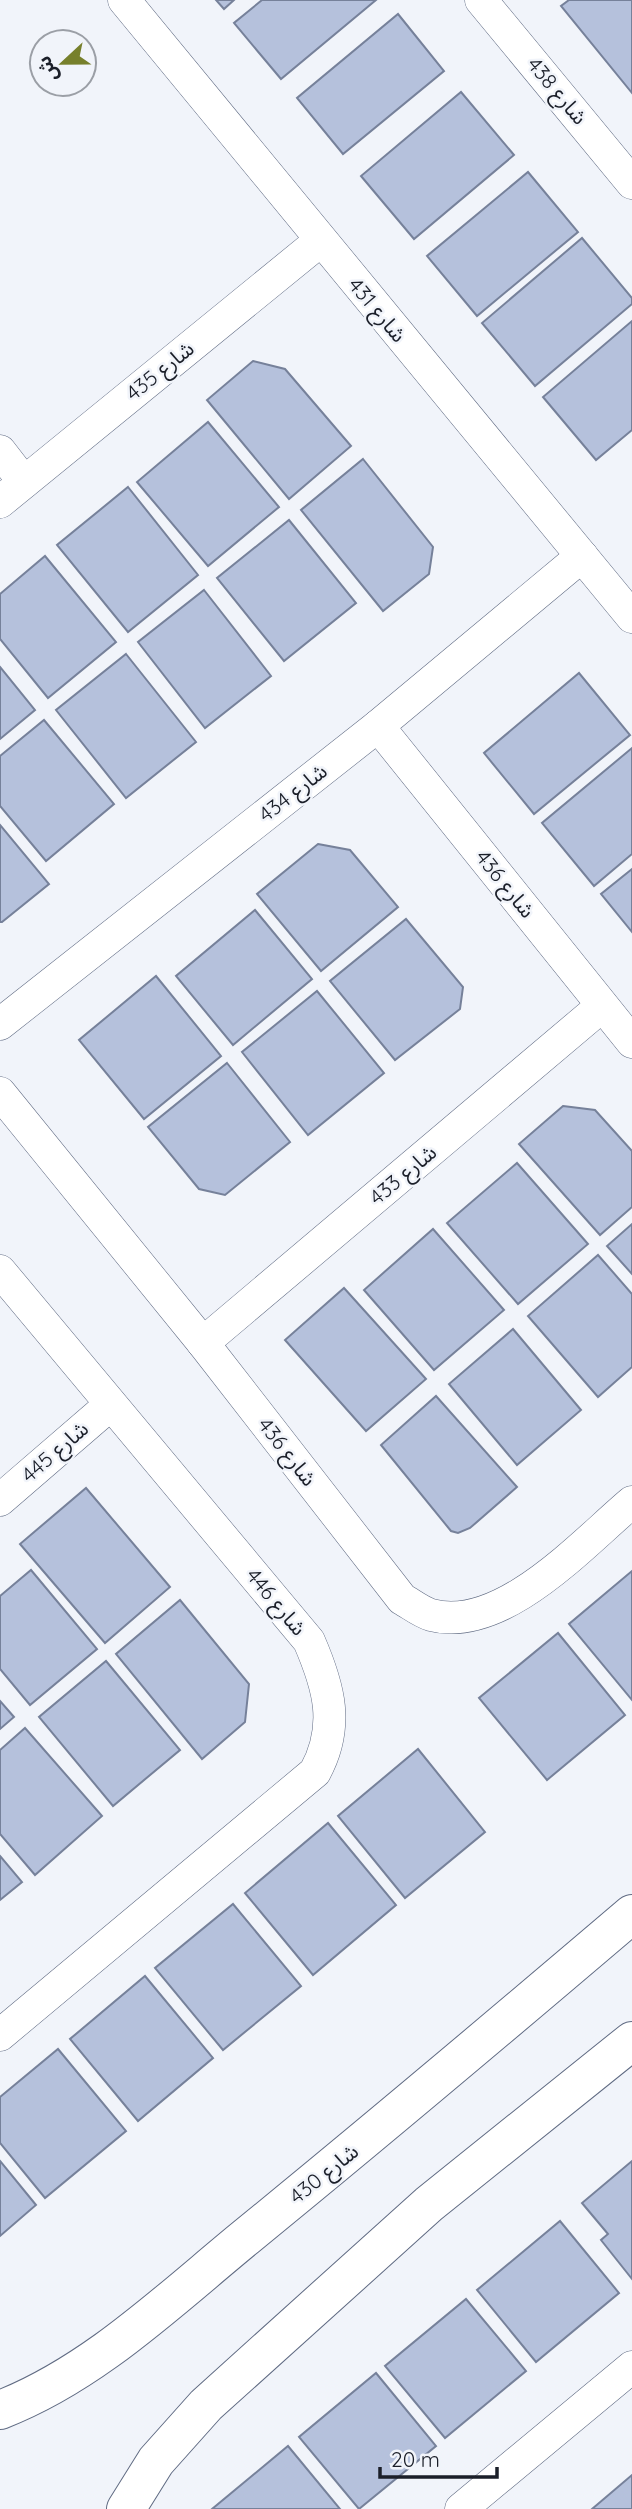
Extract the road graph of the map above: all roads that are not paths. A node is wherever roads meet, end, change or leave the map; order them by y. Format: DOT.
graph roads {
  1 [pos="124,0"];
  2 [pos="481,0"];
  3 [pos="632,183"];
  4 [pos="320,242"];
  5 [pos="0,451"];
  6 [pos="12,492"];
  7 [pos="582,556"];
  8 [pos="632,617"];
  9 [pos="378,726"];
  10 [pos="602,1006"];
  11 [pos="0,1024"];
  12 [pos="632,1042"];
  13 [pos="0,1093"];
  14 [pos="0,1271"];
  15 [pos="203,1343"];
  16 [pos="110,1405"];
  17 [pos="0,1500"];
  18 [pos="632,1502"];
  19 [pos="632,1914"];
  20 [pos="0,2035"];
  21 [pos="632,2040"];
  22 [pos="632,2367"];
  23 [pos="0,2410"];
  24 [pos="126,2509"];
  25 [pos="461,2509"];
  1 -- 4 [label="street, شارع 431"];
  2 -- 3 [label="street, شارع 438"];
  4 -- 6 [label="street, شارع 435"];
  4 -- 7 [label="street, شارع 431"];
  5 -- 6 [label="street"];
  7 -- 8 [label="street, شارع 431"];
  7 -- 9 [label="street, شارع 434"];
  9 -- 10 [label="street, شارع 436"];
  9 -- 11 [label="street, شارع 434"];
  10 -- 12 [label="street, شارع 436"];
  10 -- 15 [label="street, شارع 433"];
  13 -- 15 [label="street, شارع 436"];
  14 -- 16 [label="street, شارع 446"];
  15 -- 18 [label="street, شارع 436"];
  16 -- 17 [label="street, شارع 445"];
  16 -- 20 [label="street, شارع 446"];
  19 -- 23 [label="street, شارع 430"];
  21 -- 24 [label="street"];
  22 -- 25 [label="street"];
}
